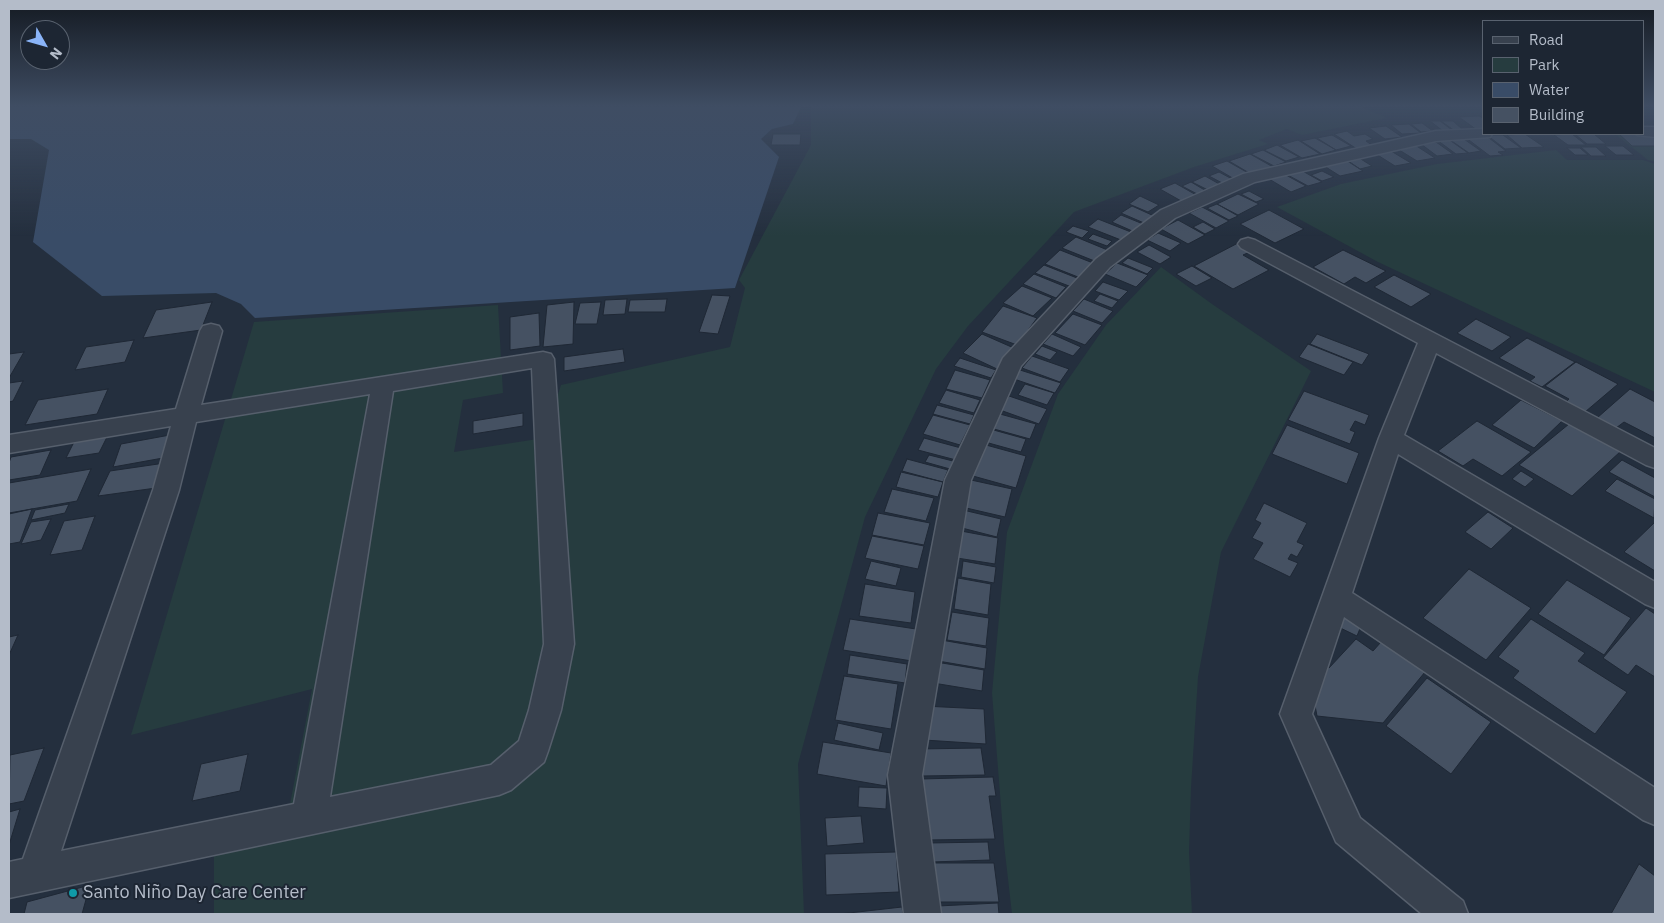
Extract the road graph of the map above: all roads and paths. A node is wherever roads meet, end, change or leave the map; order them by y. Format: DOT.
graph roads {
  1 [pos="1373,150"];
  2 [pos="1248,244"];
  3 [pos="211,331"];
  4 [pos="1430,340"];
  5 [pos="382,392"];
  6 [pos="186,416"];
  7 [pos="1391,438"];
  8 [pos="9,444"];
  9 [pos="1655,459"];
  10 [pos="1655,596"];
  11 [pos="1336,597"];
  12 [pos="1655,808"];
  13 [pos="309,818"];
  14 [pos="23,877"];
  15 [pos="922,914"];
  16 [pos="1450,914"];
  1 -- 15 [label="street"];
  2 -- 4 [label="street"];
  3 -- 6 [label="street"];
  4 -- 7 [label="street"];
  4 -- 9 [label="street"];
  5 -- 13 [label="street"];
  6 -- 8 [label="street"];
  6 -- 13 [label="street"];
  6 -- 14 [label="street"];
  7 -- 10 [label="street"];
  7 -- 11 [label="street"];
  11 -- 12 [label="street"];
  11 -- 16 [label="street"];
  13 -- 14 [label="street"];
}
